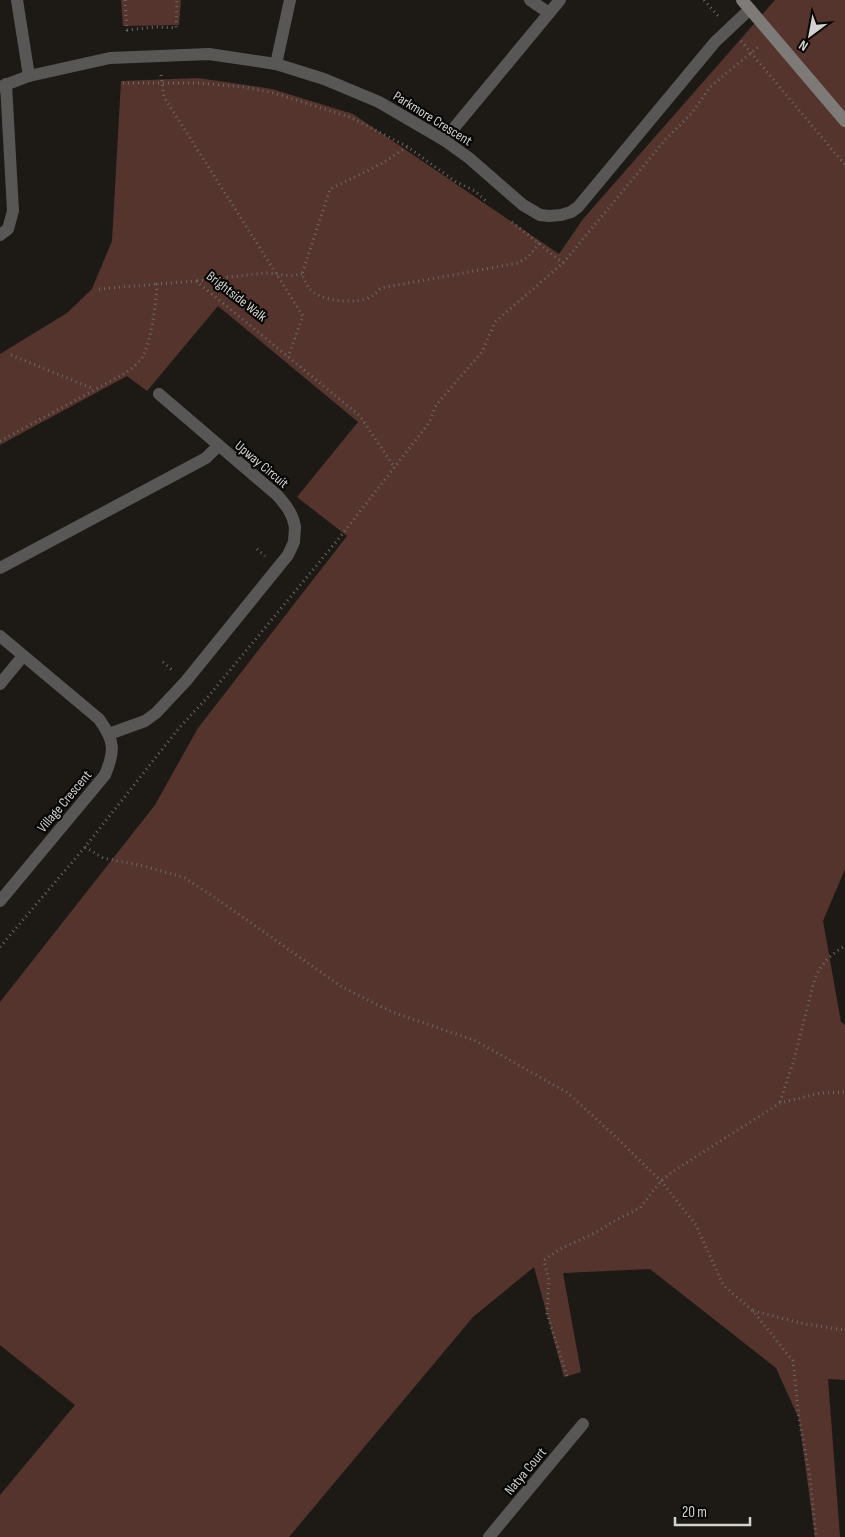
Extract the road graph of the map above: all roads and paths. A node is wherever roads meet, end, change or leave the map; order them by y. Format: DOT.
graph roads {
  1 [pos="17,0"];
  2 [pos="125,0"];
  3 [pos="178,0"];
  4 [pos="290,0"];
  5 [pos="530,0"];
  6 [pos="560,0"];
  7 [pos="704,0"];
  8 [pos="746,5"];
  9 [pos="550,13"];
  10 [pos="730,28"];
  11 [pos="773,36"];
  12 [pos="751,53"];
  13 [pos="159,55"];
  14 [pos="276,64"];
  15 [pos="29,76"];
  16 [pos="123,83"];
  17 [pos="162,83"];
  18 [pos="3,86"];
  19 [pos="845,121"];
  20 [pos="444,140"];
  21 [pos="408,147"];
  22 [pos="845,165"];
  23 [pos="488,202"];
  24 [pos="508,218"];
  25 [pos="0,235"];
  26 [pos="539,243"];
  27 [pos="563,263"];
  28 [pos="274,273"];
  29 [pos="302,274"];
  30 [pos="196,281"];
  31 [pos="157,284"];
  32 [pos="99,289"];
  33 [pos="11,355"];
  34 [pos="288,356"];
  35 [pos="95,389"];
  36 [pos="159,394"];
  37 [pos="0,441"];
  38 [pos="218,446"];
  39 [pos="394,467"];
  40 [pos="0,568"];
  41 [pos="0,636"];
  42 [pos="24,656"];
  43 [pos="0,684"];
  44 [pos="109,734"];
  45 [pos="85,847"];
  46 [pos="0,901"];
  47 [pos="845,946"];
  48 [pos="0,947"];
  49 [pos="845,1092"];
  50 [pos="780,1103"];
  51 [pos="661,1181"];
  52 [pos="753,1311"];
  53 [pos="845,1330"];
  54 [pos="567,1376"];
  55 [pos="583,1424"];
  56 [pos="489,1537"];
  57 [pos="816,1537"];
  1 -- 15 [label="street"];
  2 -- 3 [label="path"];
  4 -- 14 [label="street"];
  5 -- 9 [label="street"];
  6 -- 9 [label="street"];
  7 -- 10 [label="path"];
  8 -- 10 [label="street, Parkmore Crescent"];
  8 -- 11 [label="street"];
  9 -- 20 [label="street"];
  10 -- 12 [label="path"];
  10 -- 20 [label="street, Parkmore Crescent"];
  11 -- 12 [label="path"];
  11 -- 19 [label="street"];
  12 -- 22 [label="path"];
  12 -- 27 [label="path"];
  13 -- 14 [label="street, Parkmore Crescent"];
  13 -- 15 [label="street, Parkmore Crescent"];
  13 -- 17 [label="path"];
  14 -- 20 [label="street, Parkmore Crescent"];
  15 -- 18 [label="street, Parkmore Crescent"];
  16 -- 17 [label="path"];
  17 -- 21 [label="path"];
  17 -- 28 [label="path"];
  18 -- 25 [label="street"];
  21 -- 23 [label="path"];
  21 -- 29 [label="path"];
  24 -- 26 [label="path"];
  26 -- 27 [label="path"];
  26 -- 29 [label="path"];
  27 -- 39 [label="path"];
  28 -- 29 [label="path"];
  28 -- 30 [label="path"];
  28 -- 34 [label="path"];
  30 -- 31 [label="path, Brightside Walk"];
  30 -- 34 [label="path, Brightside Walk"];
  31 -- 32 [label="path, Brightside Walk"];
  31 -- 35 [label="path"];
  33 -- 35 [label="path"];
  34 -- 39 [label="path, Brightside Walk"];
  35 -- 37 [label="path"];
  36 -- 38 [label="street"];
  38 -- 40 [label="street, Upway Circuit"];
  38 -- 44 [label="street, Upway Circuit"];
  39 -- 45 [label="path"];
  41 -- 42 [label="street"];
  42 -- 43 [label="street"];
  42 -- 44 [label="street"];
  44 -- 46 [label="street, Village Crescent"];
  45 -- 48 [label="path"];
  45 -- 51 [label="path"];
  47 -- 50 [label="path"];
  49 -- 50 [label="path"];
  50 -- 51 [label="path"];
  51 -- 52 [label="path"];
  51 -- 54 [label="path"];
  52 -- 53 [label="path"];
  52 -- 57 [label="path"];
  55 -- 56 [label="street, Natya Court"];
}
